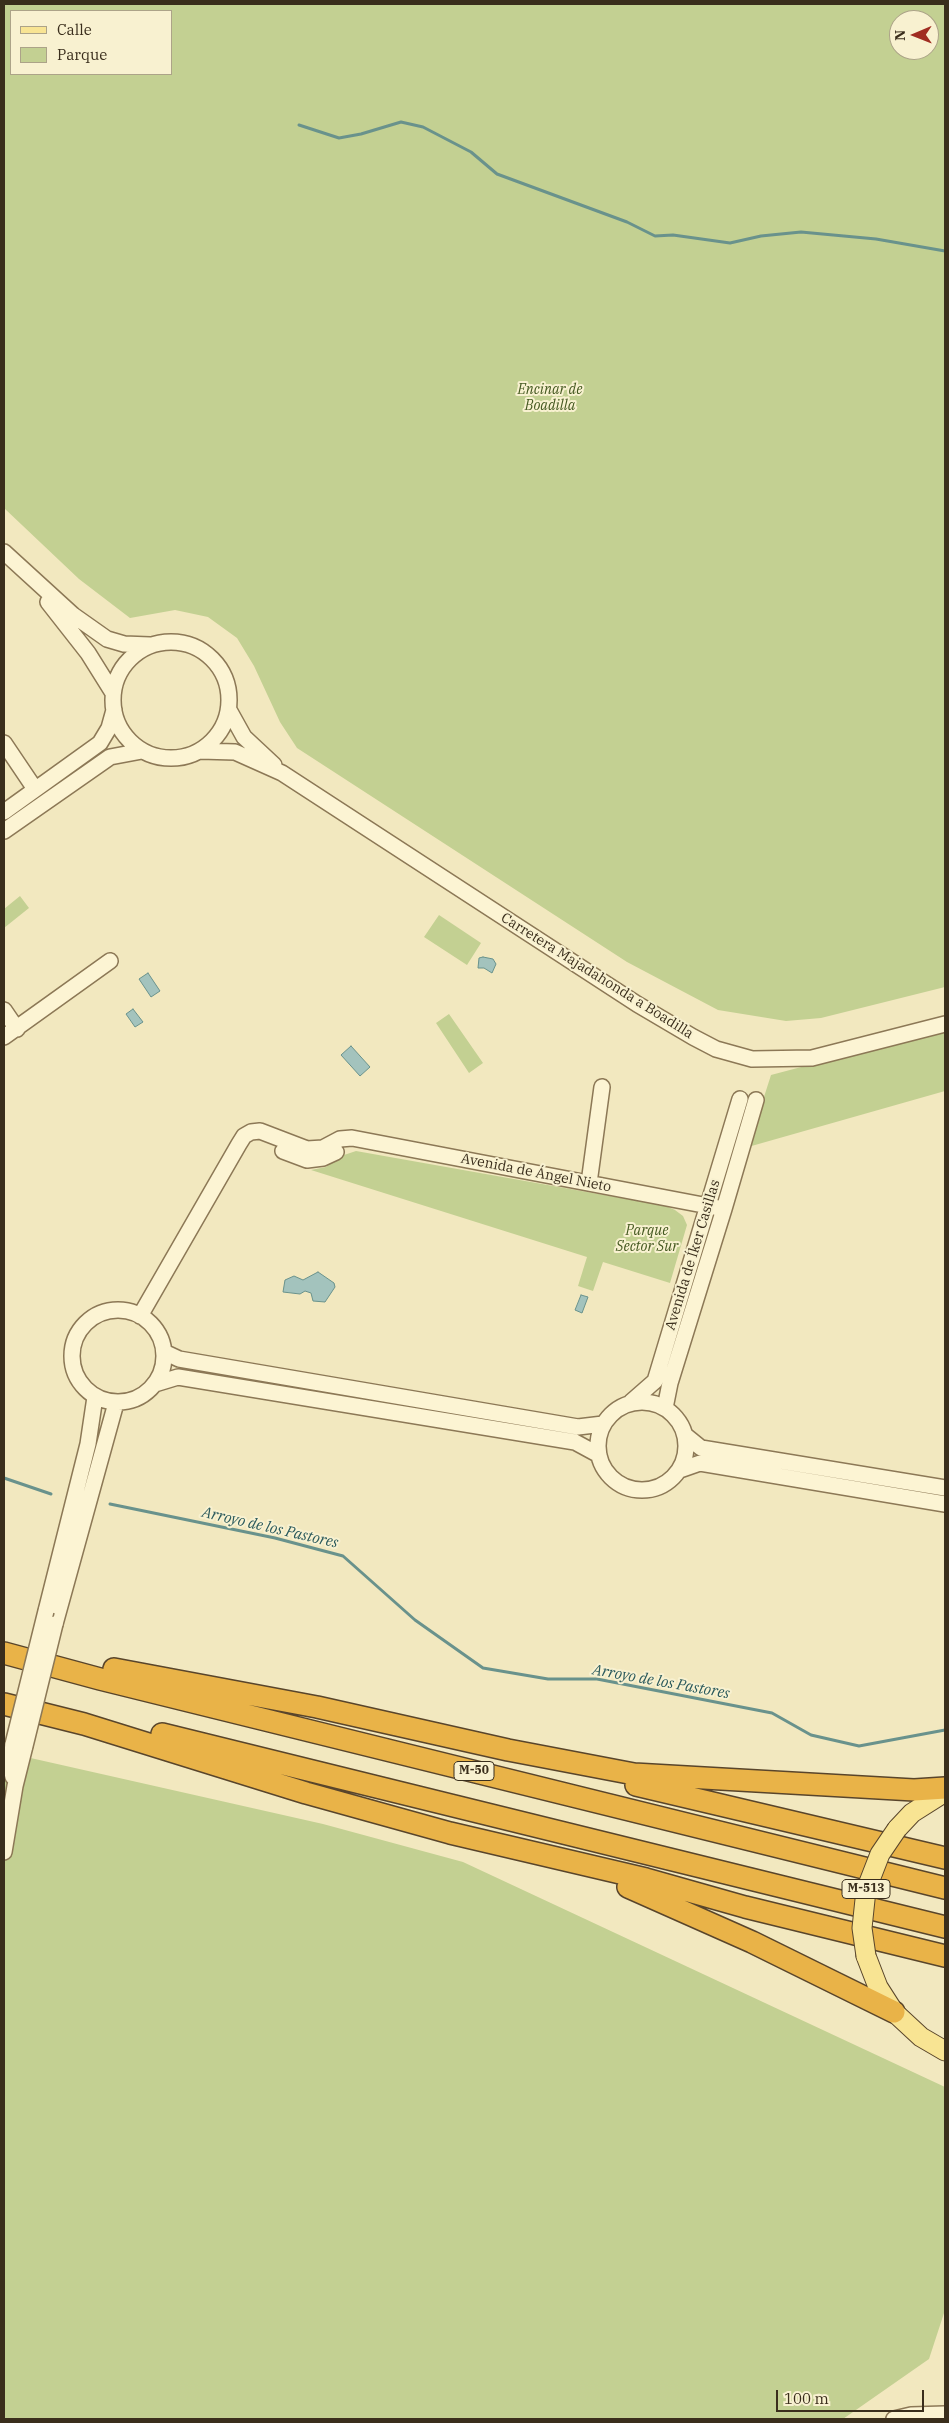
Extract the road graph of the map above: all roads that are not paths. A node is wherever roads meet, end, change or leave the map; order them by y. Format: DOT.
graph roads {
  1 [pos="4,552"];
  2 [pos="24,572"];
  3 [pos="151,645"];
  4 [pos="113,693"];
  5 [pos="114,710"];
  6 [pos="229,710"];
  7 [pos="4,743"];
  8 [pos="142,751"];
  9 [pos="200,751"];
  10 [pos="282,773"];
  11 [pos="35,789"];
  12 [pos="4,812"];
  13 [pos="4,832"];
  14 [pos="110,961"];
  15 [pos="4,1010"];
  16 [pos="945,1024"];
  17 [pos="17,1029"];
  18 [pos="4,1038"];
  19 [pos="602,1087"];
  20 [pos="740,1099"];
  21 [pos="756,1100"];
  22 [pos="590,1183"];
  23 [pos="708,1206"];
  24 [pos="724,1209"];
  25 [pos="140,1316"];
  26 [pos="164,1352"];
  27 [pos="155,1384"];
  28 [pos="95,1397"];
  29 [pos="631,1402"];
  30 [pos="116,1403"];
  31 [pos="666,1408"];
  32 [pos="603,1424"];
  33 [pos="685,1435"];
  34 [pos="598,1455"];
  35 [pos="680,1470"];
  36 [pos="945,1488"];
  37 [pos="945,1504"];
  38 [pos="4,1649"];
  39 [pos="4,1654"];
  40 [pos="4,1695"];
  41 [pos="4,1704"];
  42 [pos="19,1745"];
  43 [pos="508,1750"];
  44 [pos="945,1790"];
  45 [pos="497,1845"];
  46 [pos="4,1852"];
  47 [pos="945,1858"];
  48 [pos="945,1888"];
  49 [pos="945,1927"];
  50 [pos="945,1956"];
  51 [pos="894,2012"];
  52 [pos="945,2051"];
  53 [pos="937,2416"];
  54 [pos="894,2419"];
  1 -- 2 [label="street"];
  2 -- 3 [label="street"];
  2 -- 4 [label="street"];
  3 -- 4 [label="street"];
  3 -- 6 [label="street"];
  4 -- 5 [label="street"];
  5 -- 8 [label="street"];
  5 -- 11 [label="street"];
  6 -- 9 [label="street"];
  6 -- 10 [label="street, Carretera Majadahonda a Boadilla"];
  7 -- 11 [label="street"];
  8 -- 9 [label="street"];
  8 -- 13 [label="street"];
  9 -- 10 [label="street, Carretera Majadahonda a Boadilla"];
  10 -- 16 [label="street, Carretera Majadahonda a Boadilla"];
  11 -- 12 [label="street"];
  14 -- 17 [label="street"];
  15 -- 17 [label="street"];
  17 -- 18 [label="street"];
  19 -- 22 [label="street"];
  20 -- 23 [label="street, Avenida de Íker Casillas"];
  21 -- 24 [label="street, Avenida de Íker Casillas"];
  22 -- 23 [label="street, Avenida de Ángel Nieto"];
  22 -- 25 [label="street, Avenida de Ángel Nieto"];
  23 -- 24 [label="street, Avenida de Ángel Nieto"];
  23 -- 29 [label="street, Avenida de Íker Casillas"];
  24 -- 31 [label="street, Avenida de Íker Casillas"];
  25 -- 26 [label="street"];
  25 -- 28 [label="street"];
  26 -- 27 [label="street"];
  26 -- 32 [label="street"];
  27 -- 30 [label="street"];
  27 -- 34 [label="street"];
  28 -- 30 [label="street"];
  28 -- 42 [label="street, bridge"];
  29 -- 31 [label="street"];
  29 -- 32 [label="street"];
  30 -- 42 [label="street, bridge"];
  31 -- 33 [label="street"];
  32 -- 34 [label="street"];
  33 -- 35 [label="street"];
  33 -- 36 [label="street"];
  34 -- 35 [label="street"];
  35 -- 37 [label="street"];
  38 -- 43 [label="highway"];
  39 -- 48 [label="highway, M-50"];
  40 -- 49 [label="highway"];
  41 -- 45 [label="highway"];
  42 -- 46 [label="street"];
  43 -- 44 [label="highway"];
  43 -- 47 [label="highway"];
  44 -- 51 [label="main road, M-513, bridge"];
  45 -- 50 [label="highway"];
  45 -- 51 [label="highway"];
  51 -- 52 [label="main road, M-513"];
  53 -- 54 [label="street"];
}
